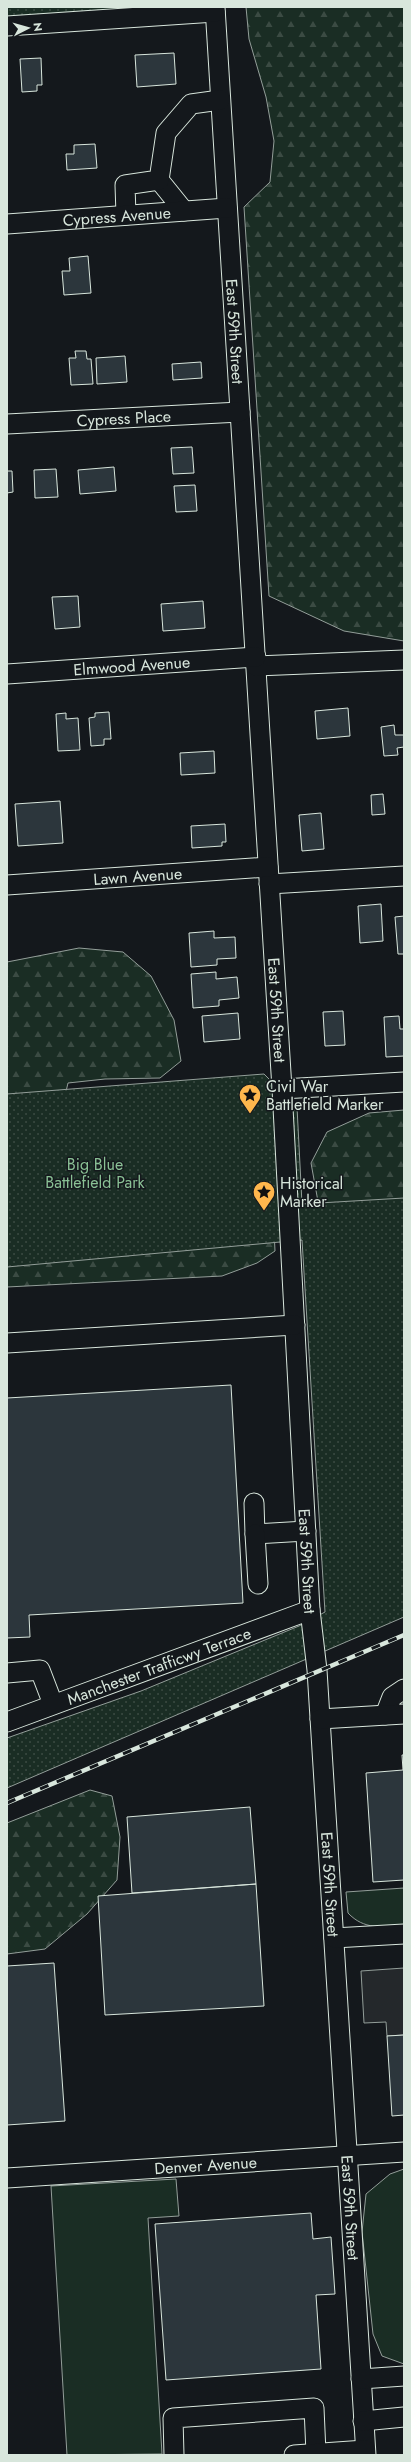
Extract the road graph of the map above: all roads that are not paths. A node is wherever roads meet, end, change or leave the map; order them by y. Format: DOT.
graph roads {
  1 [pos="215,10"];
  2 [pos="7,26"];
  3 [pos="220,100"];
  4 [pos="160,180"];
  5 [pos="227,208"];
  6 [pos="184,211"];
  7 [pos="126,215"];
  8 [pos="7,224"];
  9 [pos="240,412"];
  10 [pos="7,424"];
  11 [pos="404,660"];
  12 [pos="256,662"];
  13 [pos="7,674"];
  14 [pos="269,876"];
  15 [pos="404,876"];
  16 [pos="7,885"];
  17 [pos="404,1082"];
  18 [pos="282,1089"];
  19 [pos="295,1324"];
  20 [pos="7,1343"];
  21 [pos="254,1503"];
  22 [pos="306,1531"];
  23 [pos="255,1534"];
  24 [pos="258,1584"];
  25 [pos="310,1610"];
  26 [pos="7,1673"];
  27 [pos="404,1689"];
  28 [pos="53,1704"];
  29 [pos="404,1714"];
  30 [pos="385,1715"];
  31 [pos="320,1719"];
  32 [pos="7,1722"];
  33 [pos="404,1934"];
  34 [pos="334,1938"];
  35 [pos="404,2152"];
  36 [pos="347,2156"];
  37 [pos="7,2178"];
  38 [pos="404,2376"];
  39 [pos="361,2379"];
  40 [pos="404,2418"];
  41 [pos="364,2421"];
  42 [pos="366,2452"];
  43 [pos="316,2453"];
  44 [pos="174,2455"];
  45 [pos="294,2455"];
  1 -- 2 [label="street"];
  1 -- 3 [label="street, East 59th Street"];
  3 -- 4 [label="street"];
  3 -- 5 [label="street, East 59th Street"];
  4 -- 6 [label="street"];
  4 -- 7 [label="street"];
  5 -- 6 [label="street, Cypress Avenue"];
  5 -- 9 [label="street, East 59th Street"];
  6 -- 7 [label="street, Cypress Avenue"];
  7 -- 8 [label="street, Cypress Avenue"];
  9 -- 10 [label="street, Cypress Place"];
  9 -- 12 [label="street, East 59th Street"];
  11 -- 12 [label="street, Elmwood Avenue"];
  12 -- 13 [label="street, Elmwood Avenue"];
  12 -- 14 [label="street, East 59th Street"];
  14 -- 15 [label="street, Lawn Avenue"];
  14 -- 16 [label="street, Lawn Avenue"];
  14 -- 18 [label="street, East 59th Street"];
  17 -- 18 [label="street"];
  18 -- 19 [label="street, East 59th Street"];
  19 -- 20 [label="street"];
  19 -- 22 [label="street, East 59th Street"];
  21 -- 23 [label="street"];
  22 -- 23 [label="street"];
  22 -- 25 [label="street, East 59th Street"];
  23 -- 24 [label="street"];
  25 -- 28 [label="street, Manchester Trafficwy Terrace"];
  25 -- 31 [label="street, East 59th Street"];
  26 -- 28 [label="street"];
  27 -- 30 [label="street"];
  28 -- 32 [label="street, Manchester Trafficwy Terrace"];
  29 -- 30 [label="street"];
  30 -- 31 [label="street"];
  31 -- 34 [label="street, East 59th Street"];
  33 -- 34 [label="street"];
  34 -- 36 [label="street, East 59th Street"];
  35 -- 36 [label="street, Denver Avenue"];
  36 -- 37 [label="street, Denver Avenue"];
  36 -- 39 [label="street, East 59th Street"];
  38 -- 39 [label="street"];
  39 -- 41 [label="street, East 59th Street"];
  40 -- 41 [label="street"];
  41 -- 42 [label="street, East 59th Street"];
  42 -- 43 [label="street"];
  43 -- 44 [label="street"];
  43 -- 45 [label="street"];
}
